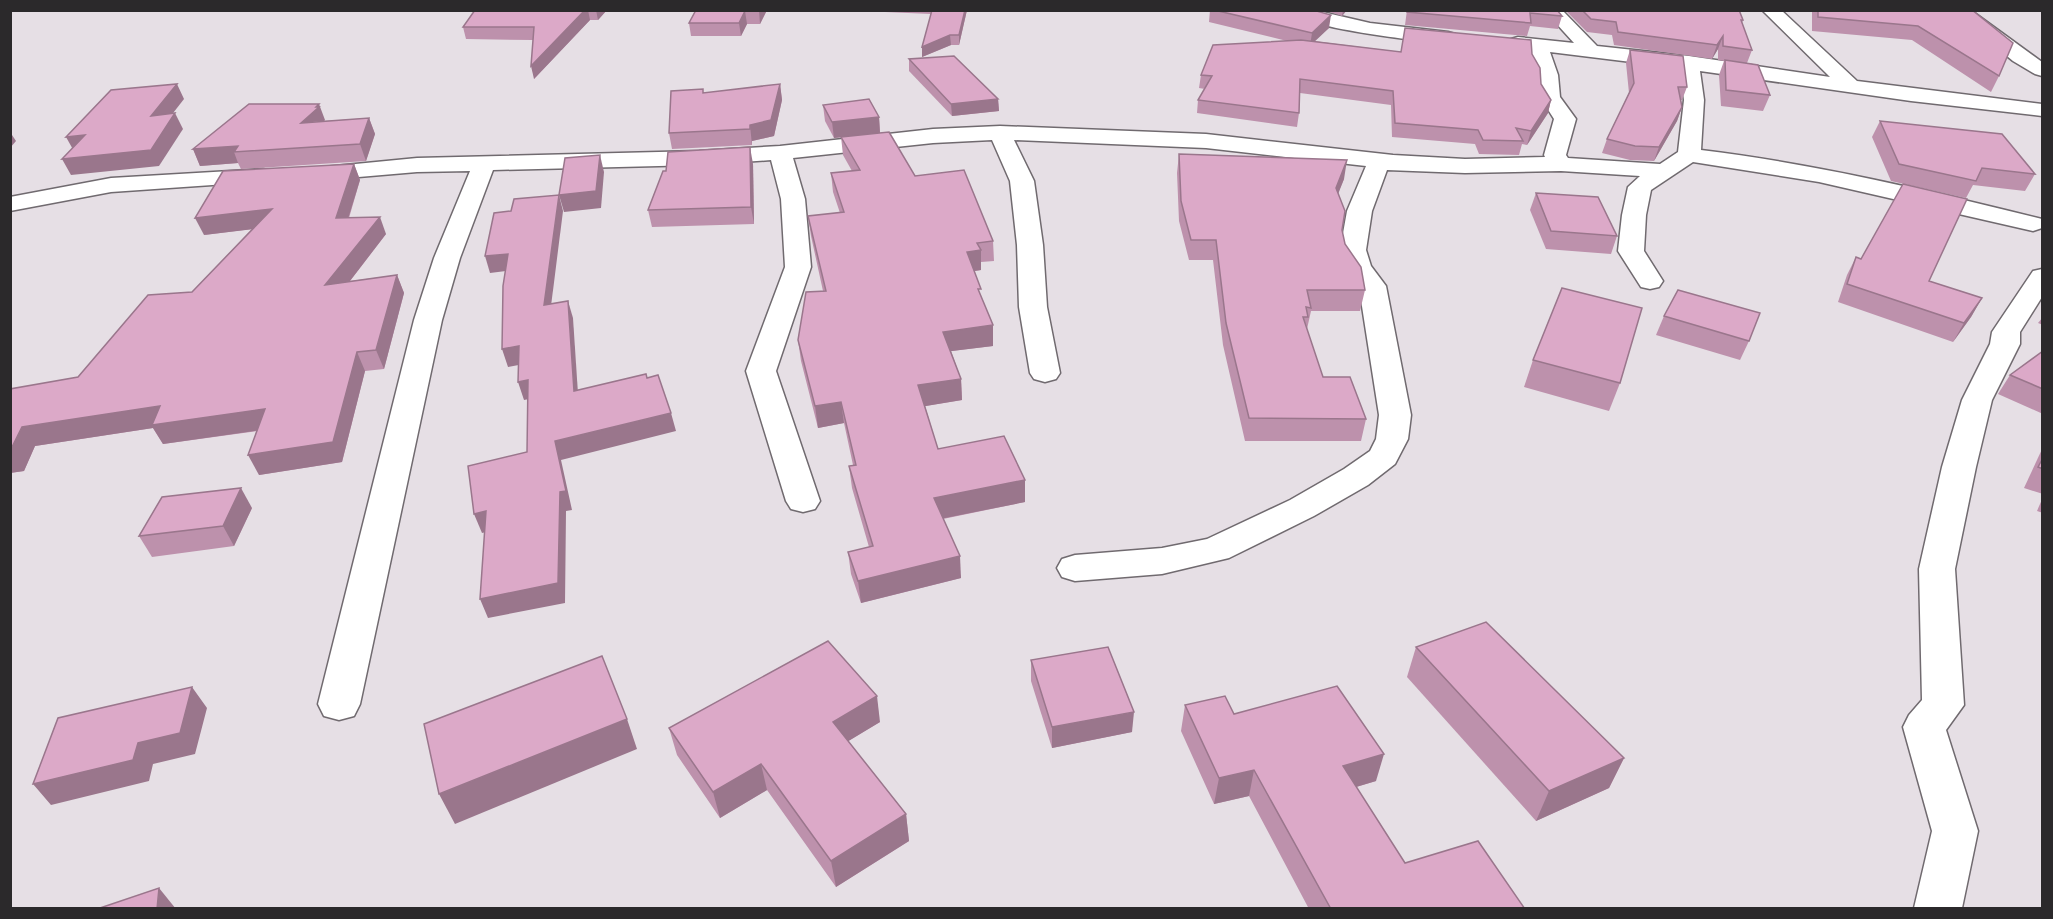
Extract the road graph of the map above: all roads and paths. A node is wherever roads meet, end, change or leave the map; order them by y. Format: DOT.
graph roads {
  1 [pos="1294,10"];
  2 [pos="1552,10"];
  3 [pos="1770,10"];
  4 [pos="1959,10"];
  5 [pos="1462,39"];
  6 [pos="1500,42"];
  7 [pos="2034,43"];
  8 [pos="1538,45"];
  9 [pos="1591,50"];
  10 [pos="2020,58"];
  11 [pos="1689,62"];
  12 [pos="2043,70"];
  13 [pos="1849,84"];
  14 [pos="2043,110"];
  15 [pos="1000,133"];
  16 [pos="780,153"];
  17 [pos="1689,155"];
  18 [pos="1393,162"];
  19 [pos="484,164"];
  20 [pos="1561,164"];
  21 [pos="1662,171"];
  22 [pos="12,207"];
  23 [pos="2033,224"];
  24 [pos="2043,277"];
  25 [pos="1650,280"];
  26 [pos="1045,373"];
  27 [pos="803,501"];
  28 [pos="1075,568"];
  29 [pos="339,704"];
  30 [pos="1938,909"];
  1 -- 5 [label="street"];
  2 -- 9 [label="street"];
  3 -- 13 [label="street"];
  4 -- 10 [label="street"];
  6 -- 8 [label="street"];
  7 -- 10 [label="street"];
  8 -- 9 [label="street"];
  8 -- 20 [label="street"];
  9 -- 11 [label="street"];
  10 -- 12 [label="street"];
  11 -- 13 [label="street"];
  11 -- 17 [label="street"];
  13 -- 14 [label="street"];
  15 -- 16 [label="street"];
  15 -- 18 [label="street"];
  15 -- 26 [label="street"];
  16 -- 19 [label="street"];
  16 -- 27 [label="street"];
  17 -- 21 [label="street"];
  17 -- 23 [label="street"];
  18 -- 20 [label="street"];
  18 -- 28 [label="street"];
  19 -- 22 [label="street"];
  19 -- 29 [label="street"];
  20 -- 21 [label="street"];
  21 -- 25 [label="street"];
  24 -- 30 [label="street"];
}
